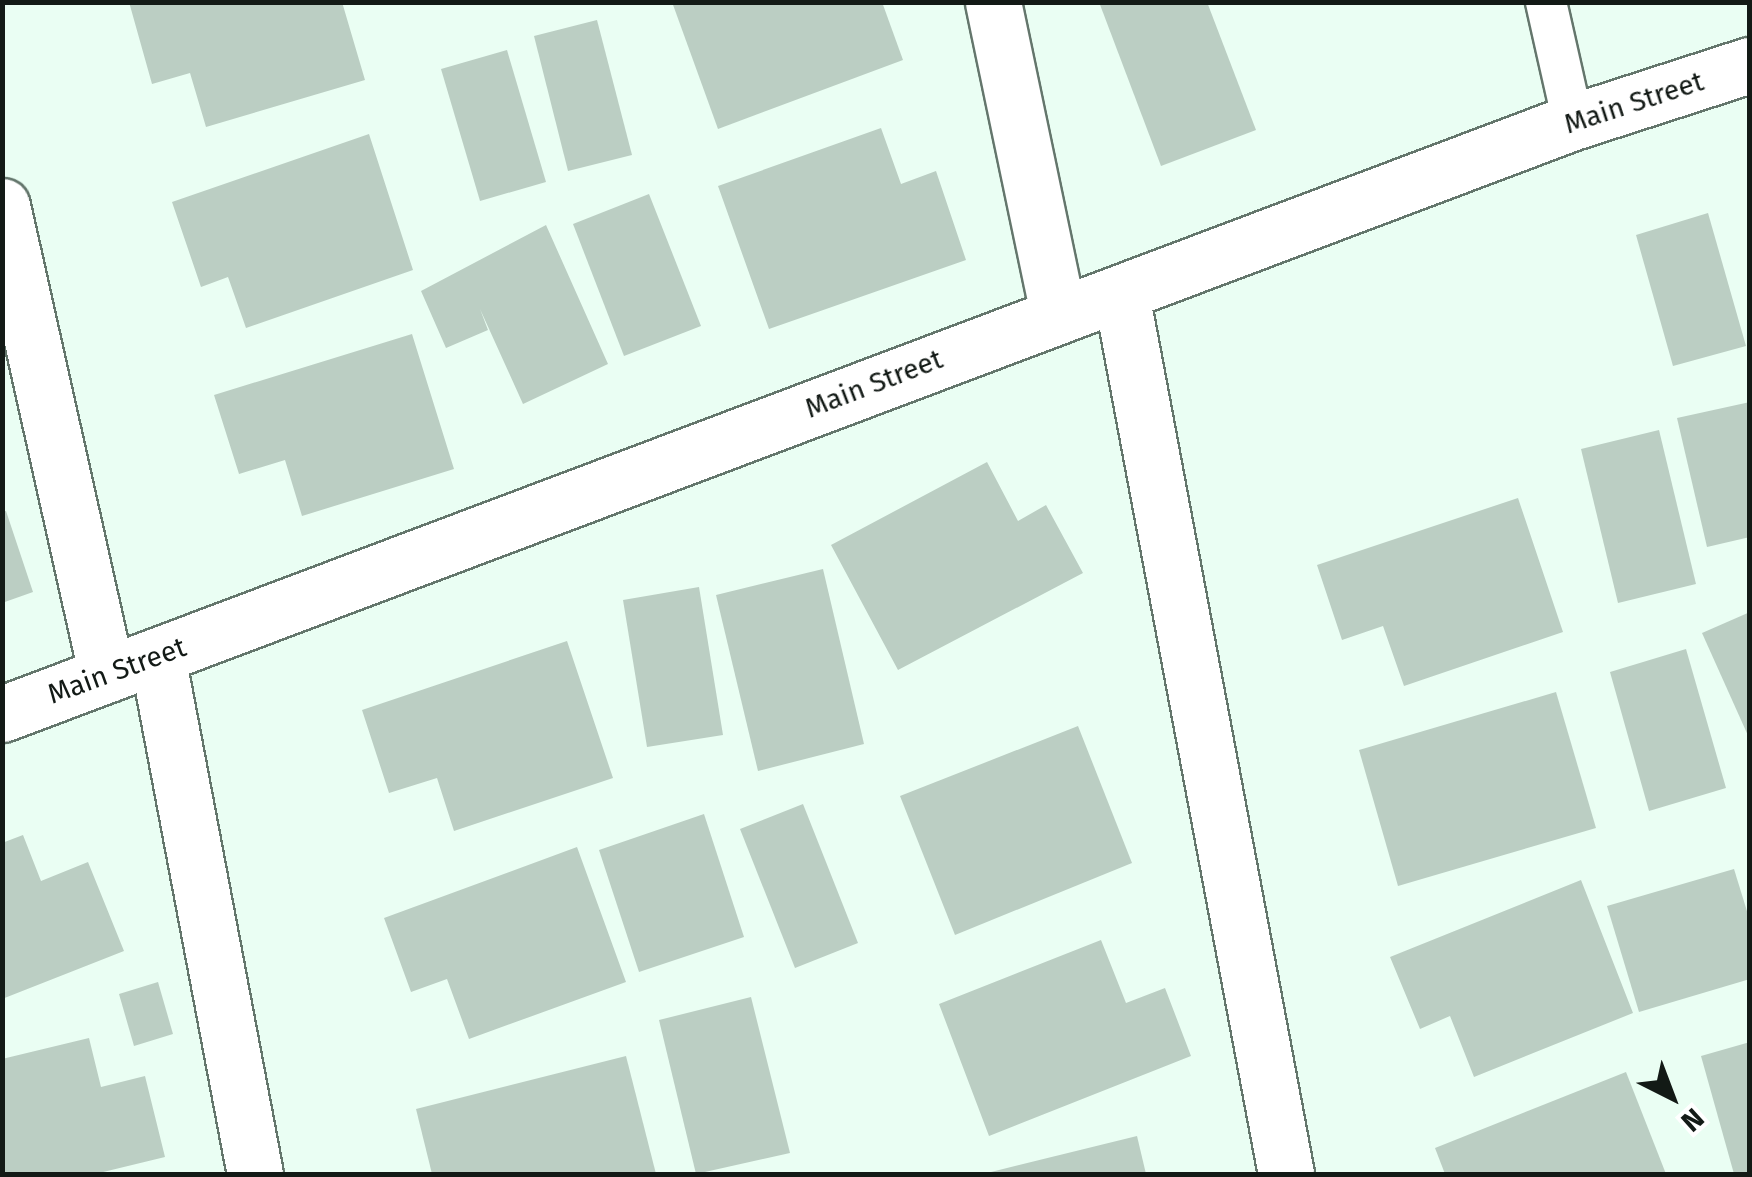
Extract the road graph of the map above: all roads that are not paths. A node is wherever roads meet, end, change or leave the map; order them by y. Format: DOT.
graph roads {
  1 [pos="993,2"];
  2 [pos="1546,2"];
  3 [pos="1750,65"];
  4 [pos="1573,122"];
  5 [pos="2,206"];
  6 [pos="1122,294"];
  7 [pos="1058,314"];
  8 [pos="158,656"];
  9 [pos="107,674"];
  10 [pos="2,714"];
  11 [pos="255,1174"];
  12 [pos="1286,1174"];
  1 -- 7 [label="street"];
  2 -- 4 [label="lane"];
  3 -- 4 [label="street, Main Street"];
  4 -- 6 [label="street, Main Street"];
  5 -- 9 [label="street"];
  6 -- 7 [label="street, Main Street"];
  6 -- 12 [label="street"];
  7 -- 8 [label="street, Main Street"];
  8 -- 9 [label="street, Main Street"];
  8 -- 11 [label="street"];
  9 -- 10 [label="street, Main Street"];
}
